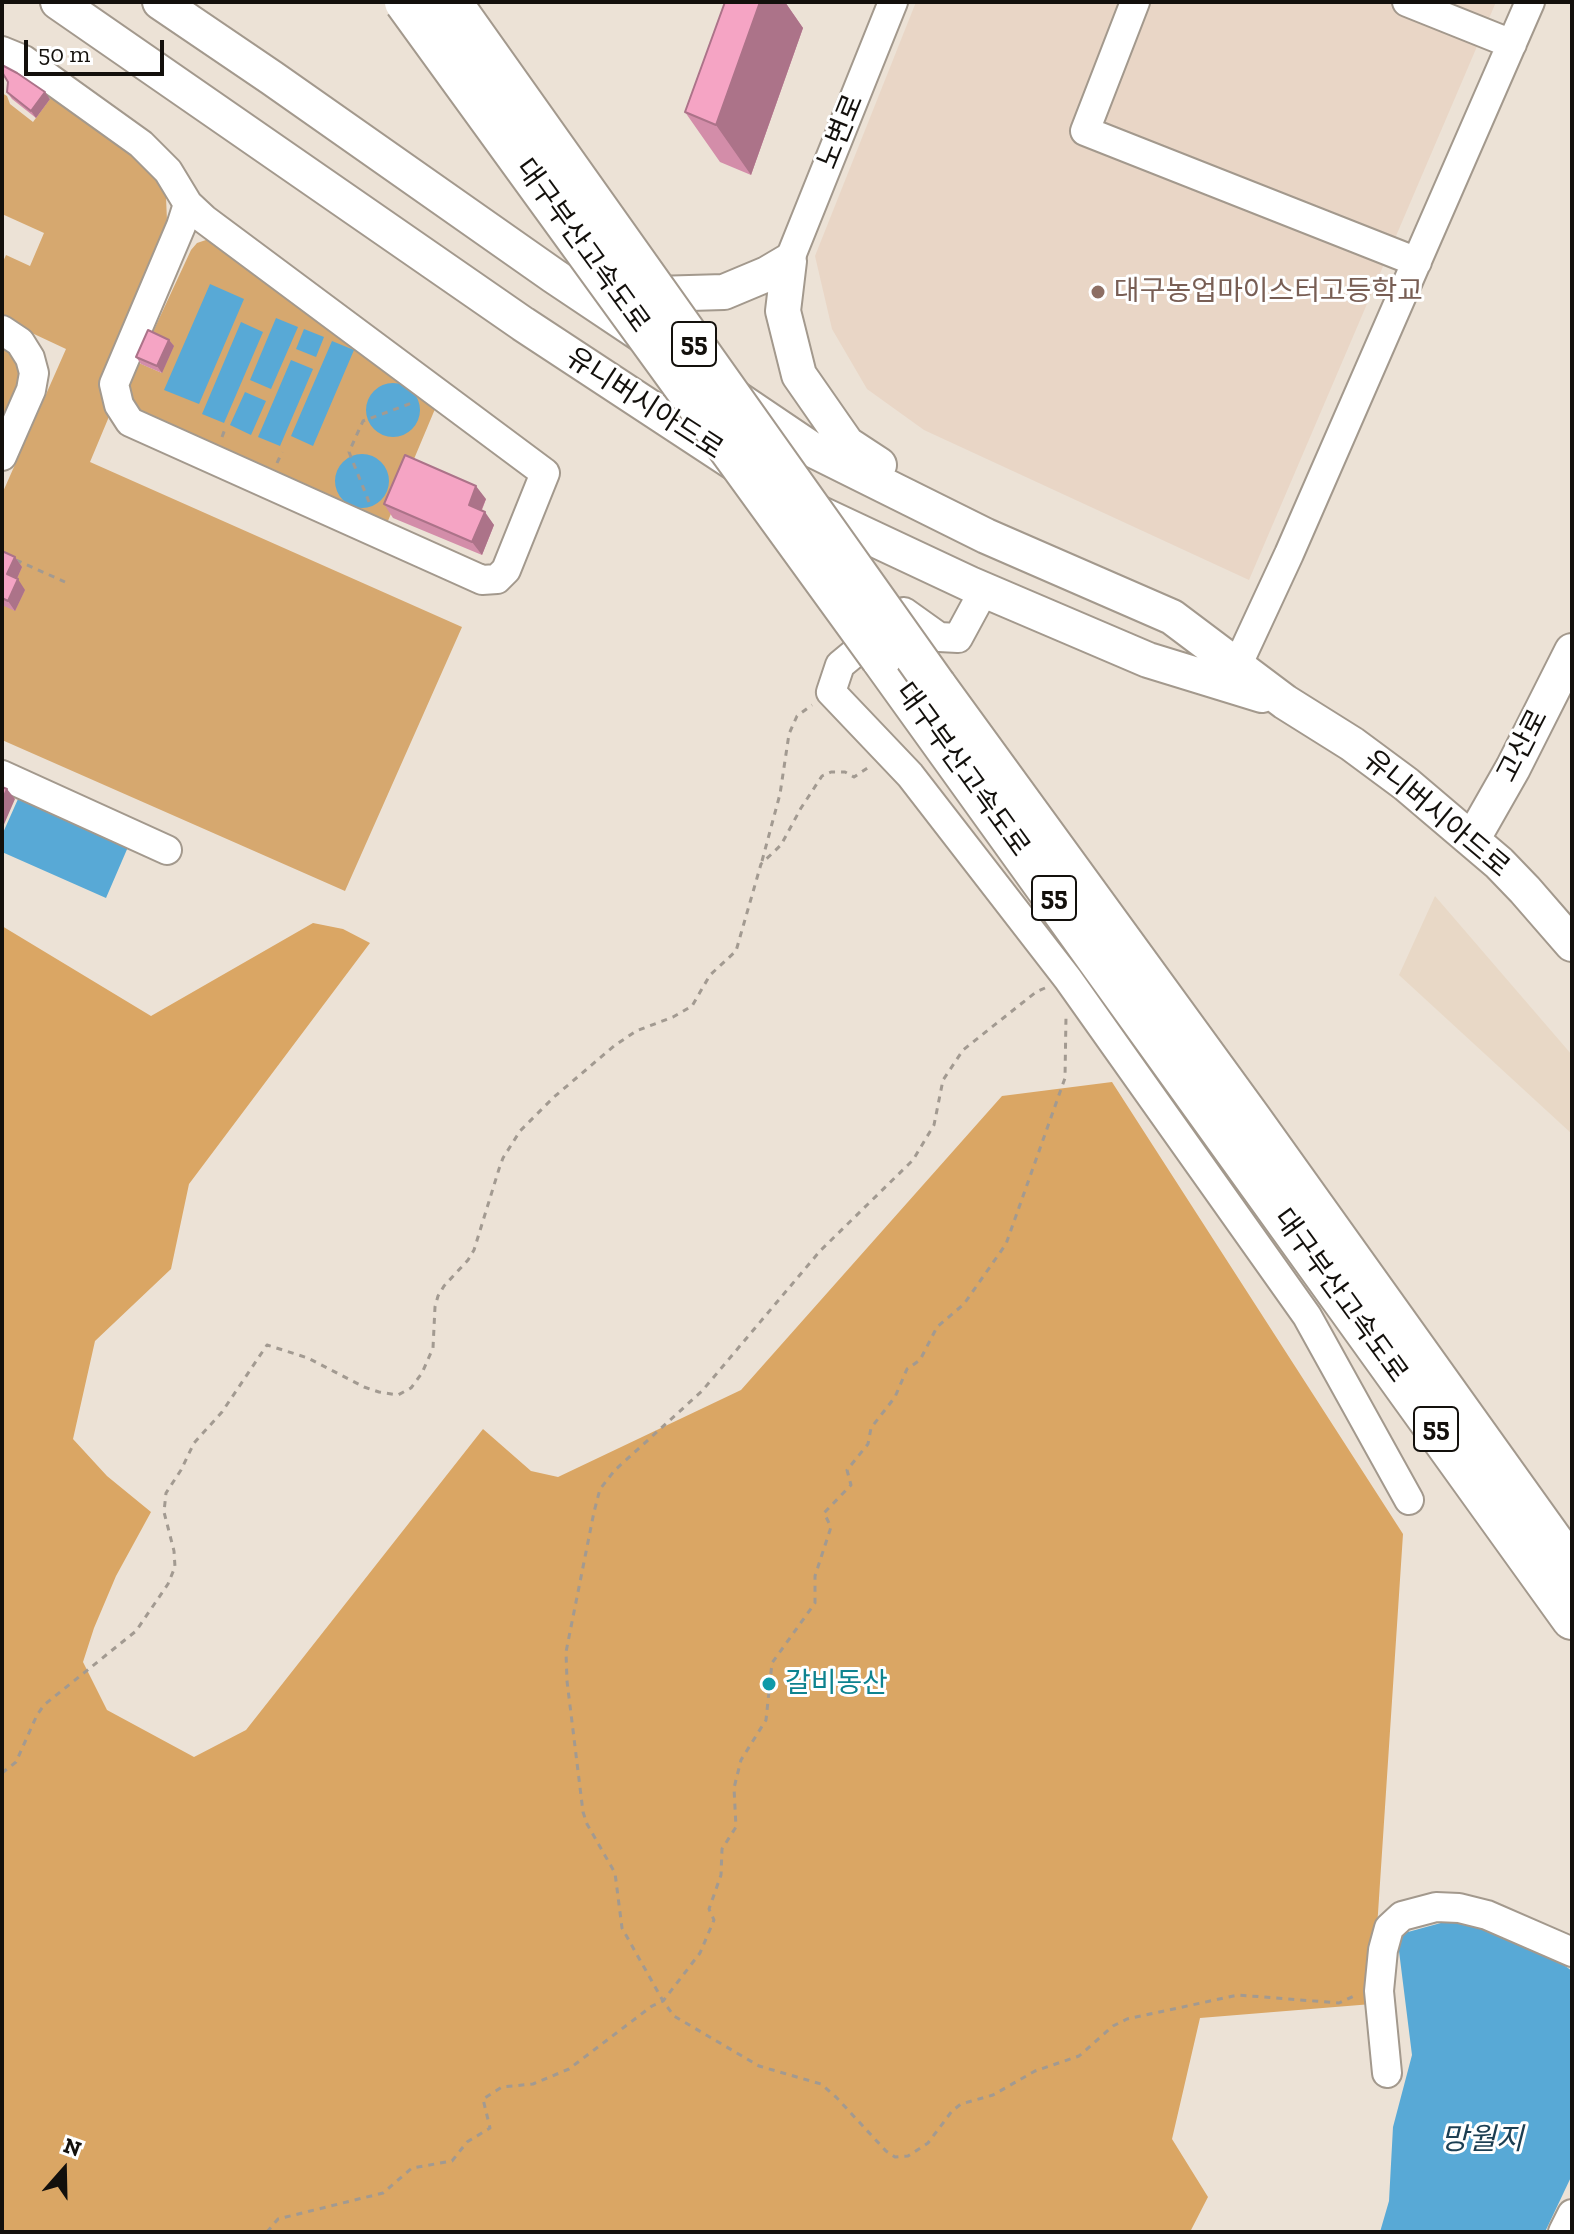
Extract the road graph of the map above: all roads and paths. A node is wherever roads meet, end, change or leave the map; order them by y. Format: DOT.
graph roads {
  1 [pos="58,2"];
  2 [pos="160,2"];
  3 [pos="405,2"];
  4 [pos="451,2"];
  5 [pos="893,2"];
  6 [pos="1135,2"];
  7 [pos="1407,2"];
  8 [pos="1530,2"];
  9 [pos="1512,44"];
  10 [pos="2,51"];
  11 [pos="188,204"];
  12 [pos="503,240"];
  13 [pos="789,261"];
  14 [pos="1417,262"];
  15 [pos="2,330"];
  16 [pos="418,400"];
  17 [pos="2,456"];
  18 [pos="371,506"];
  19 [pos="986,536"];
  20 [pos="15,560"];
  21 [pos="65,582"];
  22 [pos="984,590"];
  23 [pos="1572,651"];
  24 [pos="1237,666"];
  25 [pos="831,692"];
  26 [pos="1285,702"];
  27 [pos="888,753"];
  28 [pos="2,775"];
  29 [pos="1472,840"];
  30 [pos="167,850"];
  31 [pos="761,864"];
  32 [pos="1572,944"];
  33 [pos="1067,986"];
  34 [pos="1238,1128"];
  35 [pos="1312,1231"];
  36 [pos="1409,1500"];
  37 [pos="1572,1568"];
  38 [pos="1572,1619"];
  39 [pos="2,1773"];
  40 [pos="1572,1952"];
  41 [pos="1379,1984"];
  42 [pos="663,2001"];
  43 [pos="1387,2073"];
  44 [pos="1572,2214"];
  45 [pos="267,2232"];
  46 [pos="1563,2232"];
  1 -- 22 [label="main road, 유니버시아드로"];
  2 -- 12 [label="main road, 유니버시아드로"];
  3 -- 34 [label="highway, 대구부산고속도로 / 55, bridge"];
  4 -- 34 [label="highway, 대구부산고속도로 / 55, bridge"];
  5 -- 13 [label="street, 노변로"];
  6 -- 14 [label="street"];
  7 -- 9 [label="street"];
  8 -- 9 [label="street"];
  9 -- 14 [label="street"];
  10 -- 11 [label="street"];
  11 -- 11 [label="street"];
  12 -- 13 [label="main road"];
  12 -- 19 [label="main road, 유니버시아드로"];
  13 -- 19 [label="main road"];
  14 -- 24 [label="street"];
  15 -- 17 [label="street"];
  16 -- 18 [label="path"];
  19 -- 24 [label="main road, 유니버시아드로"];
  20 -- 21 [label="path"];
  22 -- 25 [label="street"];
  22 -- 26 [label="main road, 유니버시아드로"];
  23 -- 29 [label="main road, 고산로"];
  24 -- 26 [label="main road, 유니버시아드로"];
  25 -- 27 [label="street"];
  25 -- 31 [label="path"];
  26 -- 29 [label="main road, 유니버시아드로"];
  27 -- 31 [label="path"];
  27 -- 33 [label="street"];
  28 -- 30 [label="street"];
  29 -- 32 [label="main road, 유니버시아드로"];
  31 -- 39 [label="path"];
  33 -- 36 [label="street"];
  33 -- 42 [label="path"];
  33 -- 42 [label="path"];
  34 -- 35 [label="highway, 대구부산고속도로 / 55"];
  35 -- 37 [label="highway, 대구부산고속도로 / 55"];
  35 -- 38 [label="highway, 대구부산고속도로 / 55"];
  40 -- 41 [label="street"];
  41 -- 42 [label="path"];
  41 -- 43 [label="street"];
  42 -- 45 [label="path"];
  44 -- 46 [label="street"];
}
